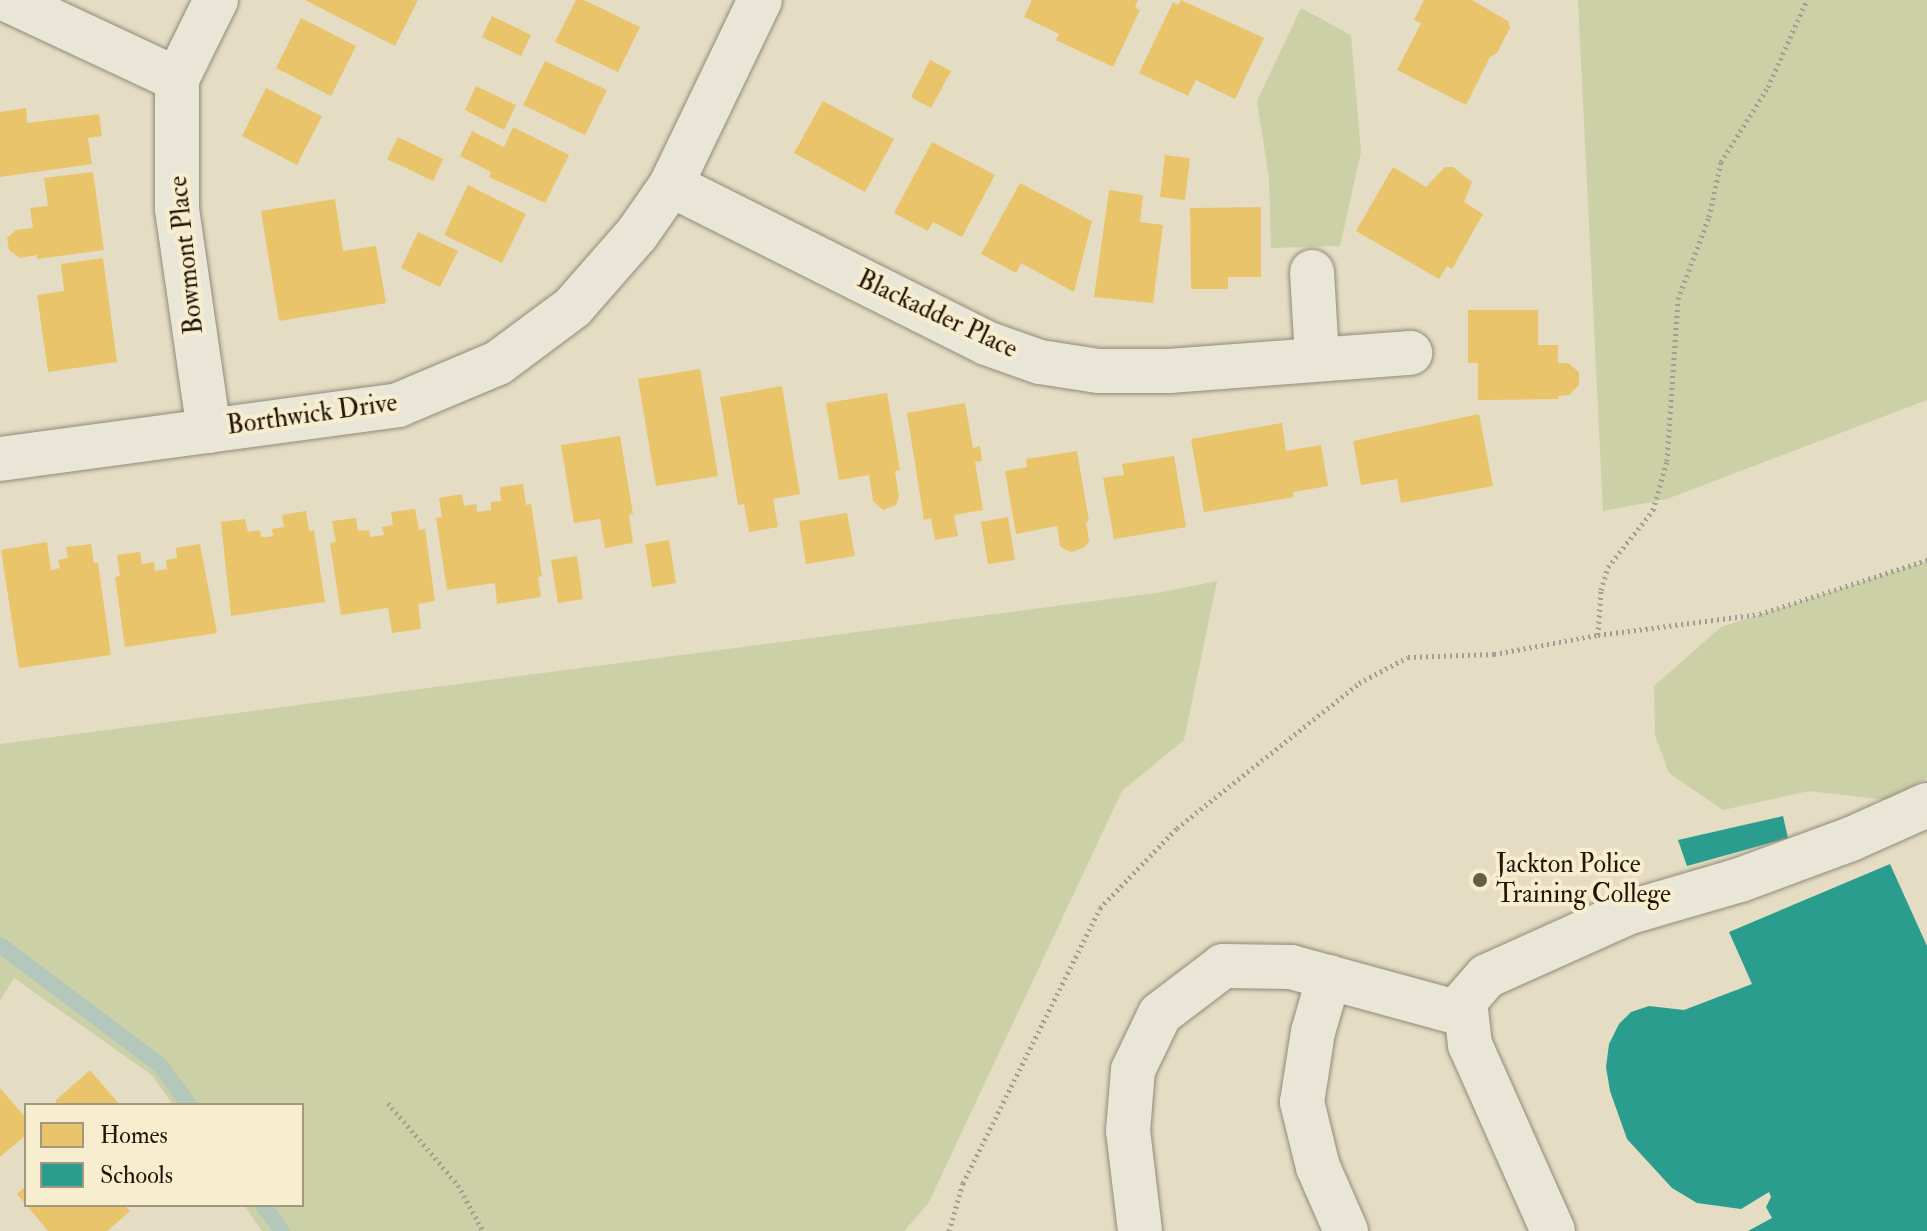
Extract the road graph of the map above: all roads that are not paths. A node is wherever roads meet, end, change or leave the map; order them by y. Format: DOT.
graph roads {
  1 [pos="8,0"];
  2 [pos="216,0"];
  3 [pos="760,0"];
  4 [pos="177,79"];
  5 [pos="671,185"];
  6 [pos="1312,272"];
  7 [pos="1410,353"];
  8 [pos="1317,358"];
  9 [pos="209,431"];
  10 [pos="0,459"];
  11 [pos="1927,805"];
  12 [pos="1329,977"];
  13 [pos="1466,1015"];
  14 [pos="1140,1231"];
  15 [pos="1346,1231"];
  16 [pos="1553,1231"];
  1 -- 4 [label="street"];
  2 -- 4 [label="street, Bowmont Place"];
  3 -- 5 [label="street, Borthwick Drive"];
  4 -- 9 [label="street, Bowmont Place"];
  5 -- 8 [label="street, Blackadder Place"];
  5 -- 9 [label="street, Borthwick Drive"];
  6 -- 8 [label="street"];
  7 -- 8 [label="street, Blackadder Place"];
  9 -- 10 [label="street, Borthwick Drive"];
  11 -- 13 [label="street"];
  12 -- 13 [label="street"];
  12 -- 14 [label="street"];
  12 -- 15 [label="street"];
  13 -- 16 [label="street"];
}
